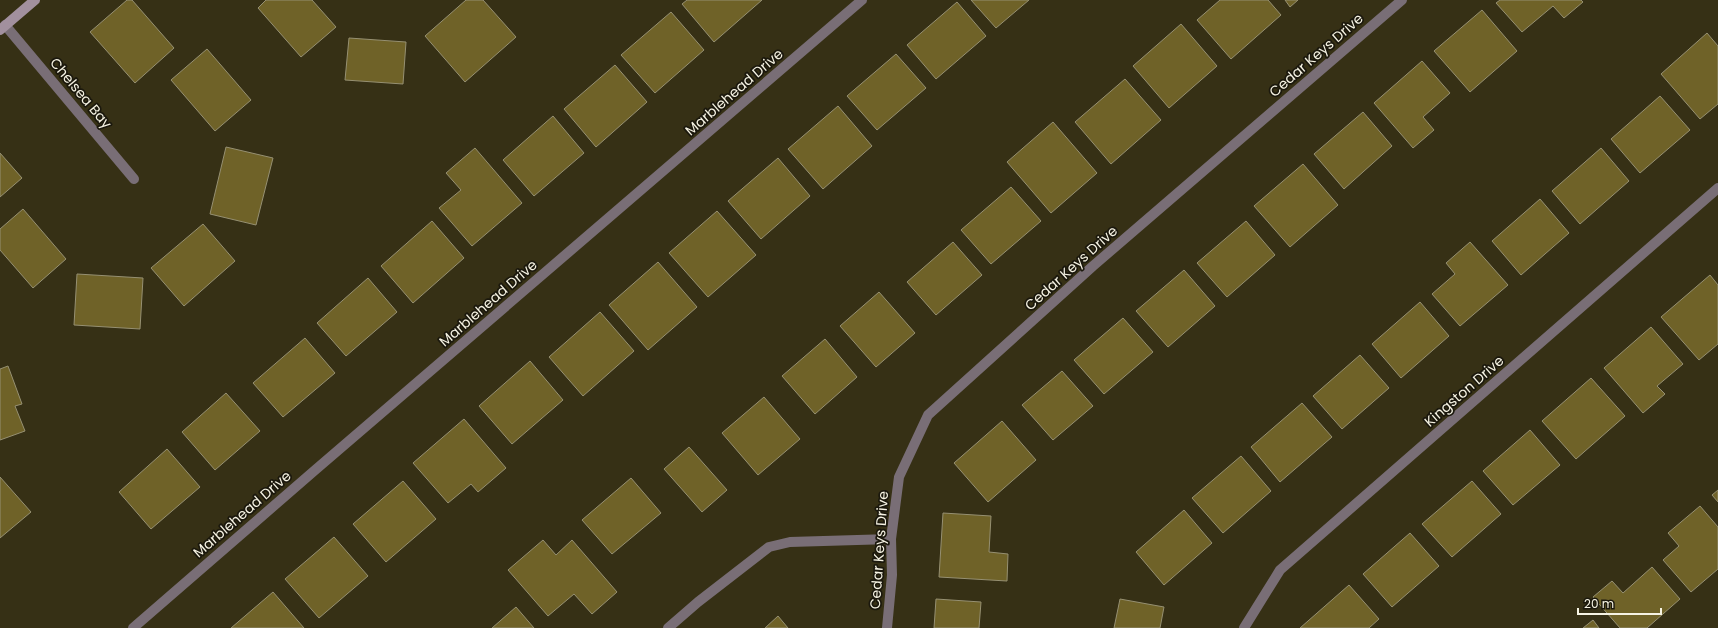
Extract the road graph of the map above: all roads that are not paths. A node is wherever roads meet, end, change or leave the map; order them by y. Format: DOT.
graph roads {
  1 [pos="35,0"];
  2 [pos="862,0"];
  3 [pos="1402,0"];
  4 [pos="3,27"];
  5 [pos="134,179"];
  6 [pos="1718,188"];
  7 [pos="891,539"];
  8 [pos="132,628"];
  9 [pos="668,628"];
  10 [pos="887,628"];
  11 [pos="1244,628"];
  1 -- 4 [label="main road"];
  2 -- 8 [label="street, Marblehead Drive"];
  3 -- 7 [label="street, Cedar Keys Drive"];
  4 -- 5 [label="street, Chelsea Bay"];
  6 -- 11 [label="street, Kingston Drive"];
  7 -- 9 [label="street"];
  7 -- 10 [label="street, Cedar Keys Drive"];
}
